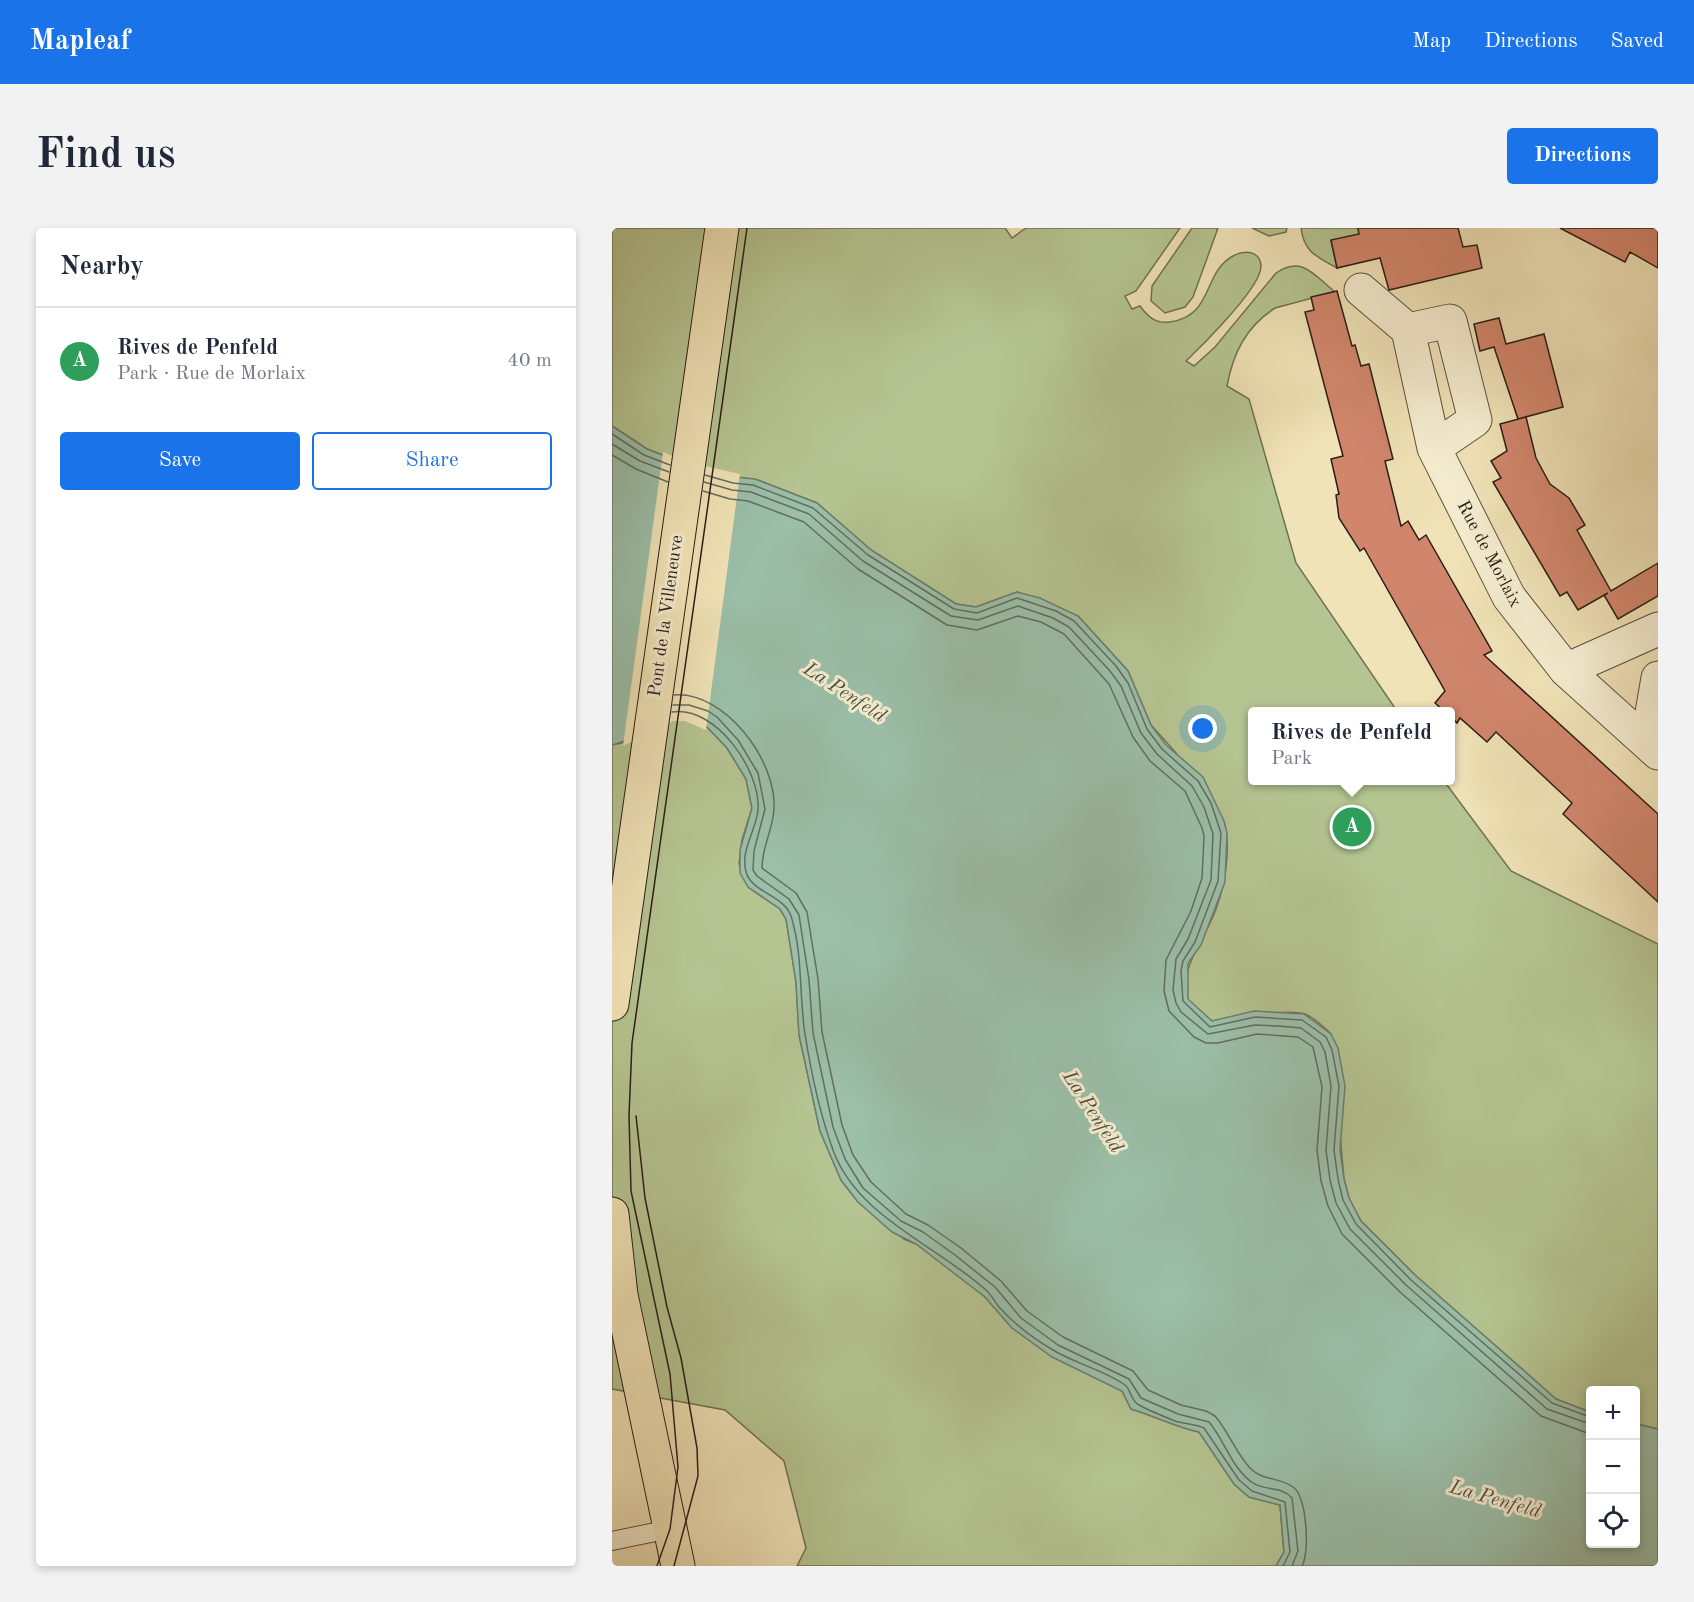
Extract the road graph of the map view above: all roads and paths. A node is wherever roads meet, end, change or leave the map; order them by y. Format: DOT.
graph roads {
  1 [pos="722,228"];
  2 [pos="1361,290"];
  3 [pos="1408,330"];
  4 [pos="1434,448"];
  5 [pos="1658,629"];
  6 [pos="1566,670"];
  7 [pos="1658,678"];
  8 [pos="1652,748"];
  9 [pos="612,1004"];
  10 [pos="612,1214"];
  11 [pos="670,1529"];
  12 [pos="612,1541"];
  13 [pos="678,1566"];
  1 -- 9 [label="main road, Pont de la Villeneuve"];
  2 -- 3 [label="street"];
  3 -- 4 [label="street, Rue de Morlaix"];
  3 -- 4 [label="street"];
  4 -- 6 [label="street, Rue de Morlaix"];
  5 -- 6 [label="street"];
  6 -- 8 [label="street, Rue de Morlaix"];
  7 -- 8 [label="street"];
  10 -- 11 [label="main road"];
  11 -- 12 [label="lane"];
  11 -- 13 [label="main road"];
}
